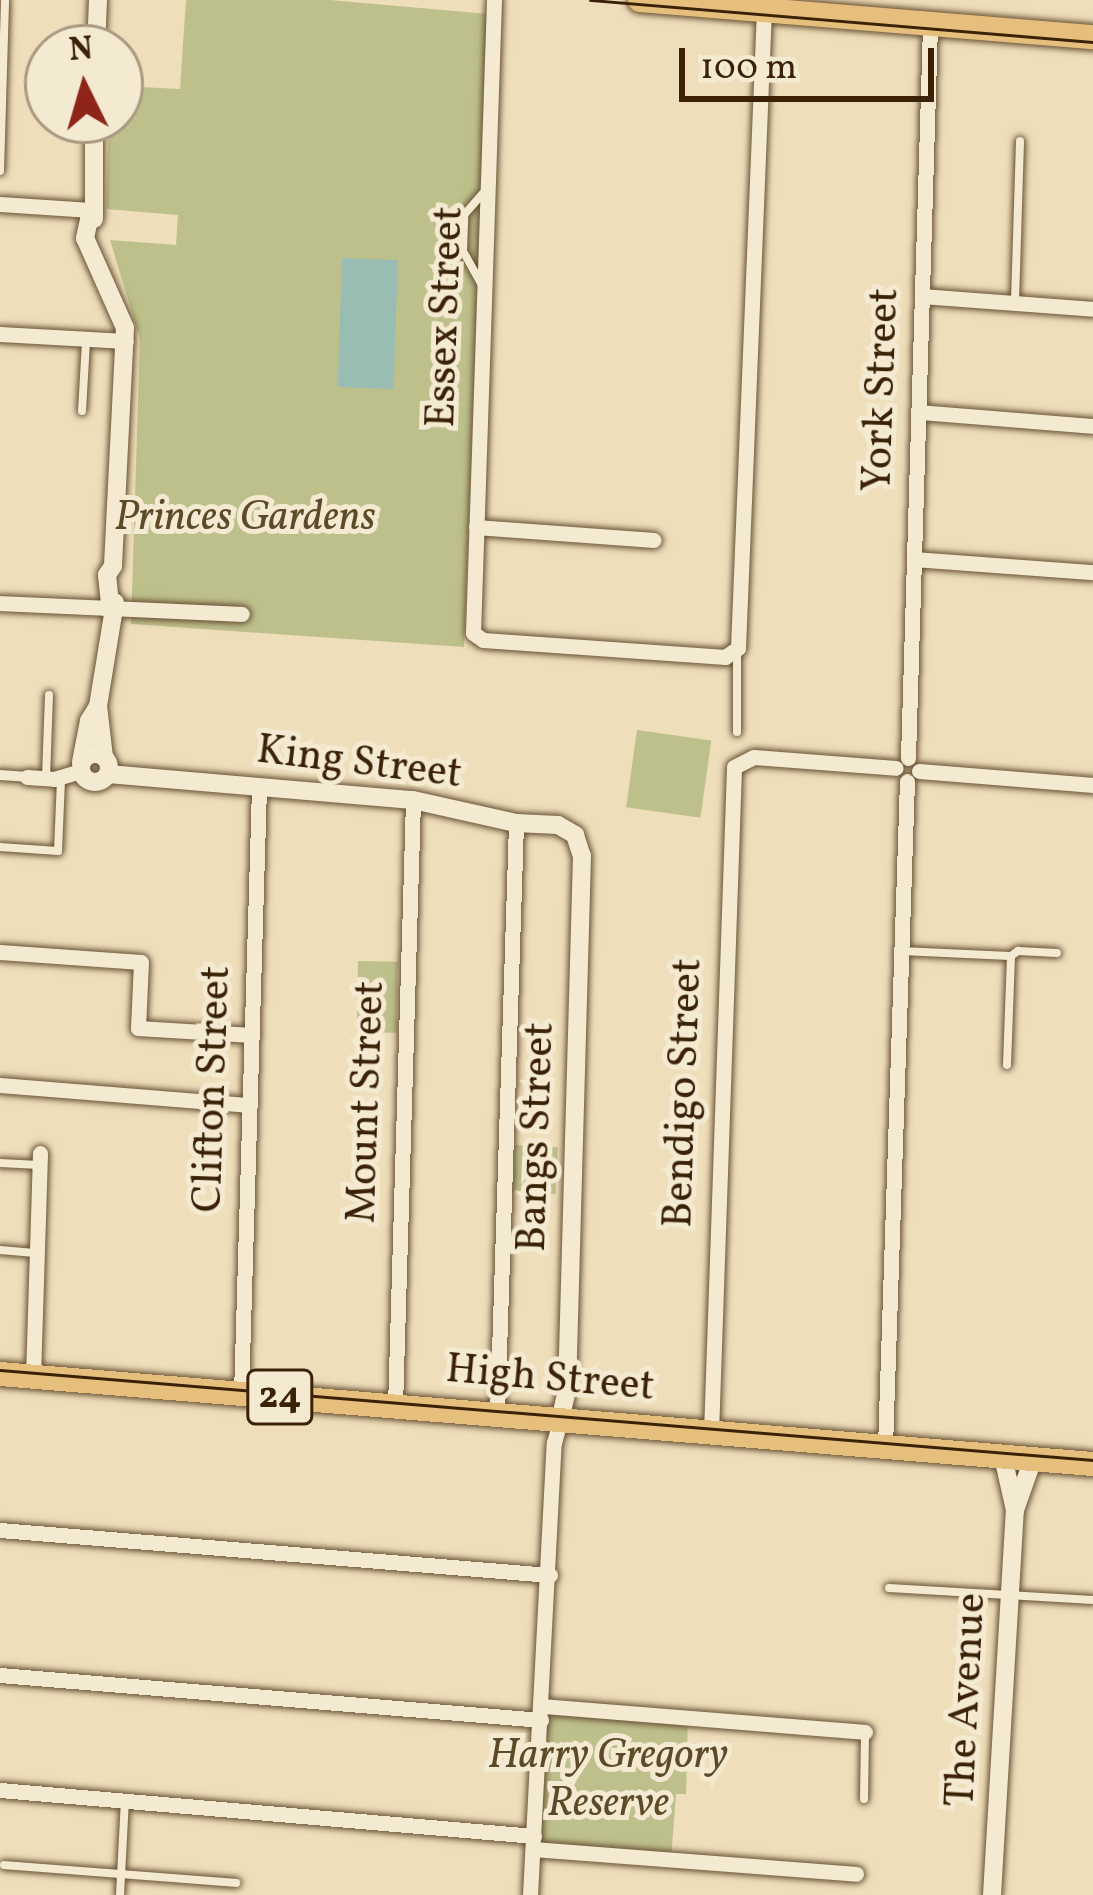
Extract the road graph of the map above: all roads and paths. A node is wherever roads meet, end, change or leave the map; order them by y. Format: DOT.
graph roads {
  1 [pos="5,0"];
  2 [pos="494,0"];
  3 [pos="640,0"];
  4 [pos="764,5"];
  5 [pos="930,24"];
  6 [pos="1093,37"];
  7 [pos="1020,141"];
  8 [pos="93,144"];
  9 [pos="0,171"];
  10 [pos="0,204"];
  11 [pos="91,210"];
  12 [pos="922,296"];
  13 [pos="1015,302"];
  14 [pos="1093,308"];
  15 [pos="0,334"];
  16 [pos="86,339"];
  17 [pos="121,340"];
  18 [pos="82,410"];
  19 [pos="919,412"];
  20 [pos="1093,426"];
  21 [pos="476,527"];
  22 [pos="654,540"];
  23 [pos="914,559"];
  24 [pos="1093,572"];
  25 [pos="0,603"];
  26 [pos="111,611"];
  27 [pos="242,614"];
  28 [pos="737,653"];
  29 [pos="49,695"];
  30 [pos="98,706"];
  31 [pos="736,732"];
  32 [pos="106,766"];
  33 [pos="908,770"];
  34 [pos="67,772"];
  35 [pos="0,776"];
  36 [pos="27,777"];
  37 [pos="1093,785"];
  38 [pos="259,786"];
  39 [pos="413,800"];
  40 [pos="516,823"];
  41 [pos="0,847"];
  42 [pos="582,856"];
  43 [pos="899,951"];
  44 [pos="0,952"];
  45 [pos="1057,952"];
  46 [pos="1011,956"];
  47 [pos="252,1035"];
  48 [pos="1006,1065"];
  49 [pos="0,1085"];
  50 [pos="250,1105"];
  51 [pos="40,1159"];
  52 [pos="0,1163"];
  53 [pos="0,1250"];
  54 [pos="37,1252"];
  55 [pos="0,1374"];
  56 [pos="33,1377"];
  57 [pos="241,1394"];
  58 [pos="394,1407"];
  59 [pos="497,1415"];
  60 [pos="560,1420"];
  61 [pos="711,1433"];
  62 [pos="885,1447"];
  63 [pos="1003,1457"];
  64 [pos="1034,1459"];
  65 [pos="1093,1464"];
  66 [pos="1015,1510"];
  67 [pos="0,1530"];
  68 [pos="550,1576"];
  69 [pos="889,1588"];
  70 [pos="1010,1594"];
  71 [pos="1093,1600"];
  72 [pos="0,1675"];
  73 [pos="541,1713"];
  74 [pos="865,1732"];
  75 [pos="0,1790"];
  76 [pos="864,1799"];
  77 [pos="125,1801"];
  78 [pos="534,1842"];
  79 [pos="4,1865"];
  80 [pos="121,1873"];
  81 [pos="856,1874"];
  82 [pos="236,1883"];
  83 [pos="119,1895"];
  84 [pos="530,1895"];
  85 [pos="992,1895"];
  1 -- 9 [label="lane"];
  2 -- 21 [label="street, Essex Street"];
  3 -- 4 [label="main road"];
  4 -- 5 [label="main road"];
  4 -- 28 [label="street"];
  5 -- 6 [label="main road"];
  5 -- 12 [label="street, York Street"];
  7 -- 13 [label="lane"];
  8 -- 11 [label="street"];
  10 -- 11 [label="street"];
  11 -- 17 [label="street"];
  12 -- 13 [label="street"];
  12 -- 19 [label="street, York Street"];
  13 -- 14 [label="street"];
  15 -- 16 [label="street"];
  16 -- 17 [label="street"];
  16 -- 18 [label="lane"];
  17 -- 26 [label="street"];
  19 -- 20 [label="street"];
  19 -- 23 [label="street, York Street"];
  21 -- 22 [label="street"];
  21 -- 28 [label="street, Essex Street"];
  23 -- 24 [label="street"];
  23 -- 33 [label="street, York Street"];
  25 -- 26 [label="street"];
  26 -- 27 [label="street"];
  26 -- 30 [label="street"];
  28 -- 31 [label="lane"];
  29 -- 34 [label="lane"];
  30 -- 32 [label="street"];
  30 -- 34 [label="street"];
  32 -- 34 [label="street, King Street"];
  32 -- 38 [label="street, King Street"];
  33 -- 37 [label="street"];
  33 -- 43 [label="street, York Street"];
  33 -- 61 [label="street, Bendigo Street"];
  34 -- 36 [label="street"];
  34 -- 41 [label="lane"];
  35 -- 36 [label="street"];
  38 -- 39 [label="street, King Street"];
  38 -- 47 [label="street, Clifton Street"];
  39 -- 40 [label="street, King Street"];
  39 -- 58 [label="street, Mount Street"];
  40 -- 42 [label="street, King Street"];
  40 -- 59 [label="street"];
  42 -- 60 [label="street, Bangs Street"];
  43 -- 46 [label="lane"];
  43 -- 62 [label="street, York Street"];
  44 -- 47 [label="street"];
  45 -- 46 [label="lane"];
  46 -- 48 [label="lane"];
  47 -- 50 [label="street, Clifton Street"];
  49 -- 50 [label="street"];
  50 -- 57 [label="street, Clifton Street"];
  51 -- 52 [label="lane"];
  51 -- 54 [label="street"];
  53 -- 54 [label="lane"];
  54 -- 56 [label="street"];
  55 -- 56 [label="main road, High Street / 24"];
  56 -- 57 [label="main road, High Street / 24"];
  57 -- 58 [label="main road, High Street / 24"];
  58 -- 59 [label="main road, High Street / 24"];
  59 -- 60 [label="main road, High Street / 24"];
  60 -- 61 [label="main road, High Street / 24"];
  60 -- 68 [label="street"];
  61 -- 62 [label="main road, High Street / 24"];
  62 -- 63 [label="main road, High Street / 24"];
  63 -- 64 [label="main road, High Street / 24"];
  63 -- 66 [label="street, The Avenue"];
  64 -- 65 [label="main road, High Street / 24"];
  64 -- 66 [label="street, The Avenue"];
  66 -- 70 [label="street, The Avenue"];
  67 -- 68 [label="street"];
  68 -- 73 [label="street"];
  69 -- 70 [label="lane"];
  70 -- 71 [label="lane"];
  70 -- 85 [label="street, The Avenue"];
  72 -- 73 [label="street"];
  73 -- 74 [label="street"];
  73 -- 78 [label="street"];
  74 -- 76 [label="lane"];
  75 -- 77 [label="street"];
  77 -- 78 [label="street"];
  77 -- 80 [label="lane"];
  78 -- 81 [label="street"];
  78 -- 84 [label="street"];
  79 -- 80 [label="lane"];
  80 -- 82 [label="lane"];
  80 -- 83 [label="lane"];
}
